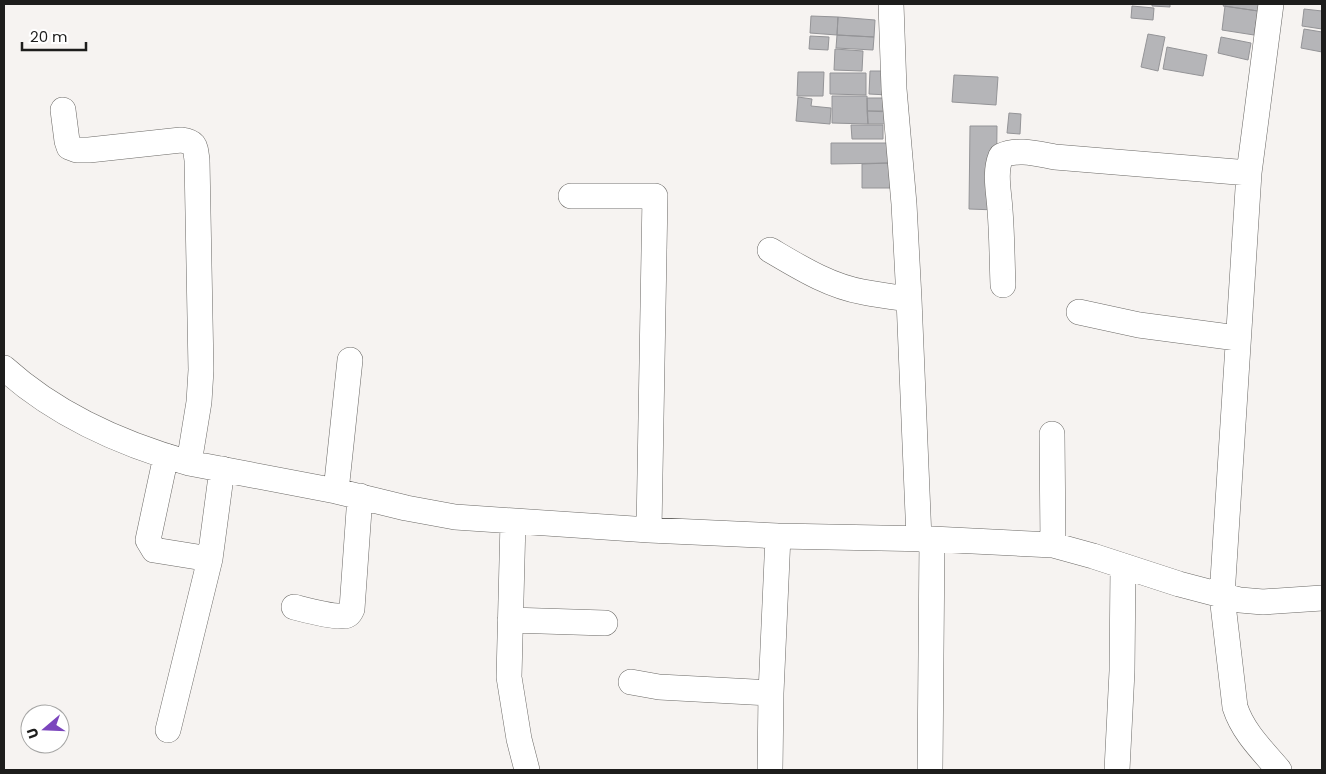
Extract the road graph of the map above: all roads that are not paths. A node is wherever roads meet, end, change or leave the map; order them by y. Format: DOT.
graph roads {
  1 [pos="891,4"];
  2 [pos="1270,4"];
  3 [pos="63,110"];
  4 [pos="1249,173"];
  5 [pos="571,196"];
  6 [pos="770,250"];
  7 [pos="1002,285"];
  8 [pos="910,299"];
  9 [pos="1079,312"];
  10 [pos="1238,338"];
  11 [pos="350,360"];
  12 [pos="4,368"];
  13 [pos="1052,434"];
  14 [pos="177,460"];
  15 [pos="222,469"];
  16 [pos="336,491"];
  17 [pos="360,496"];
  18 [pos="513,521"];
  19 [pos="649,530"];
  20 [pos="778,536"];
  21 [pos="925,539"];
  22 [pos="1053,545"];
  23 [pos="210,559"];
  24 [pos="1123,567"];
  25 [pos="1222,596"];
  26 [pos="1322,598"];
  27 [pos="294,607"];
  28 [pos="510,620"];
  29 [pos="605,622"];
  30 [pos="631,682"];
  31 [pos="771,693"];
  32 [pos="168,730"];
  33 [pos="527,770"];
  34 [pos="770,770"];
  35 [pos="930,770"];
  36 [pos="1117,770"];
  37 [pos="1279,770"];
  1 -- 8 [label="street"];
  2 -- 4 [label="street"];
  3 -- 14 [label="street"];
  4 -- 7 [label="street"];
  4 -- 10 [label="street"];
  5 -- 19 [label="street"];
  6 -- 8 [label="street"];
  8 -- 21 [label="street"];
  9 -- 10 [label="street"];
  10 -- 25 [label="street"];
  11 -- 16 [label="street"];
  12 -- 14 [label="street"];
  13 -- 22 [label="street"];
  14 -- 15 [label="street"];
  14 -- 23 [label="street"];
  15 -- 16 [label="street"];
  15 -- 23 [label="street"];
  16 -- 17 [label="street"];
  17 -- 18 [label="street"];
  17 -- 27 [label="street"];
  18 -- 19 [label="street"];
  18 -- 28 [label="street"];
  19 -- 20 [label="street"];
  20 -- 21 [label="street"];
  20 -- 31 [label="street"];
  21 -- 22 [label="street"];
  21 -- 35 [label="street"];
  22 -- 24 [label="street"];
  23 -- 32 [label="street"];
  24 -- 25 [label="street"];
  24 -- 36 [label="street"];
  25 -- 26 [label="street"];
  25 -- 37 [label="street"];
  28 -- 29 [label="street"];
  28 -- 33 [label="street"];
  30 -- 31 [label="street"];
  31 -- 34 [label="street"];
}
